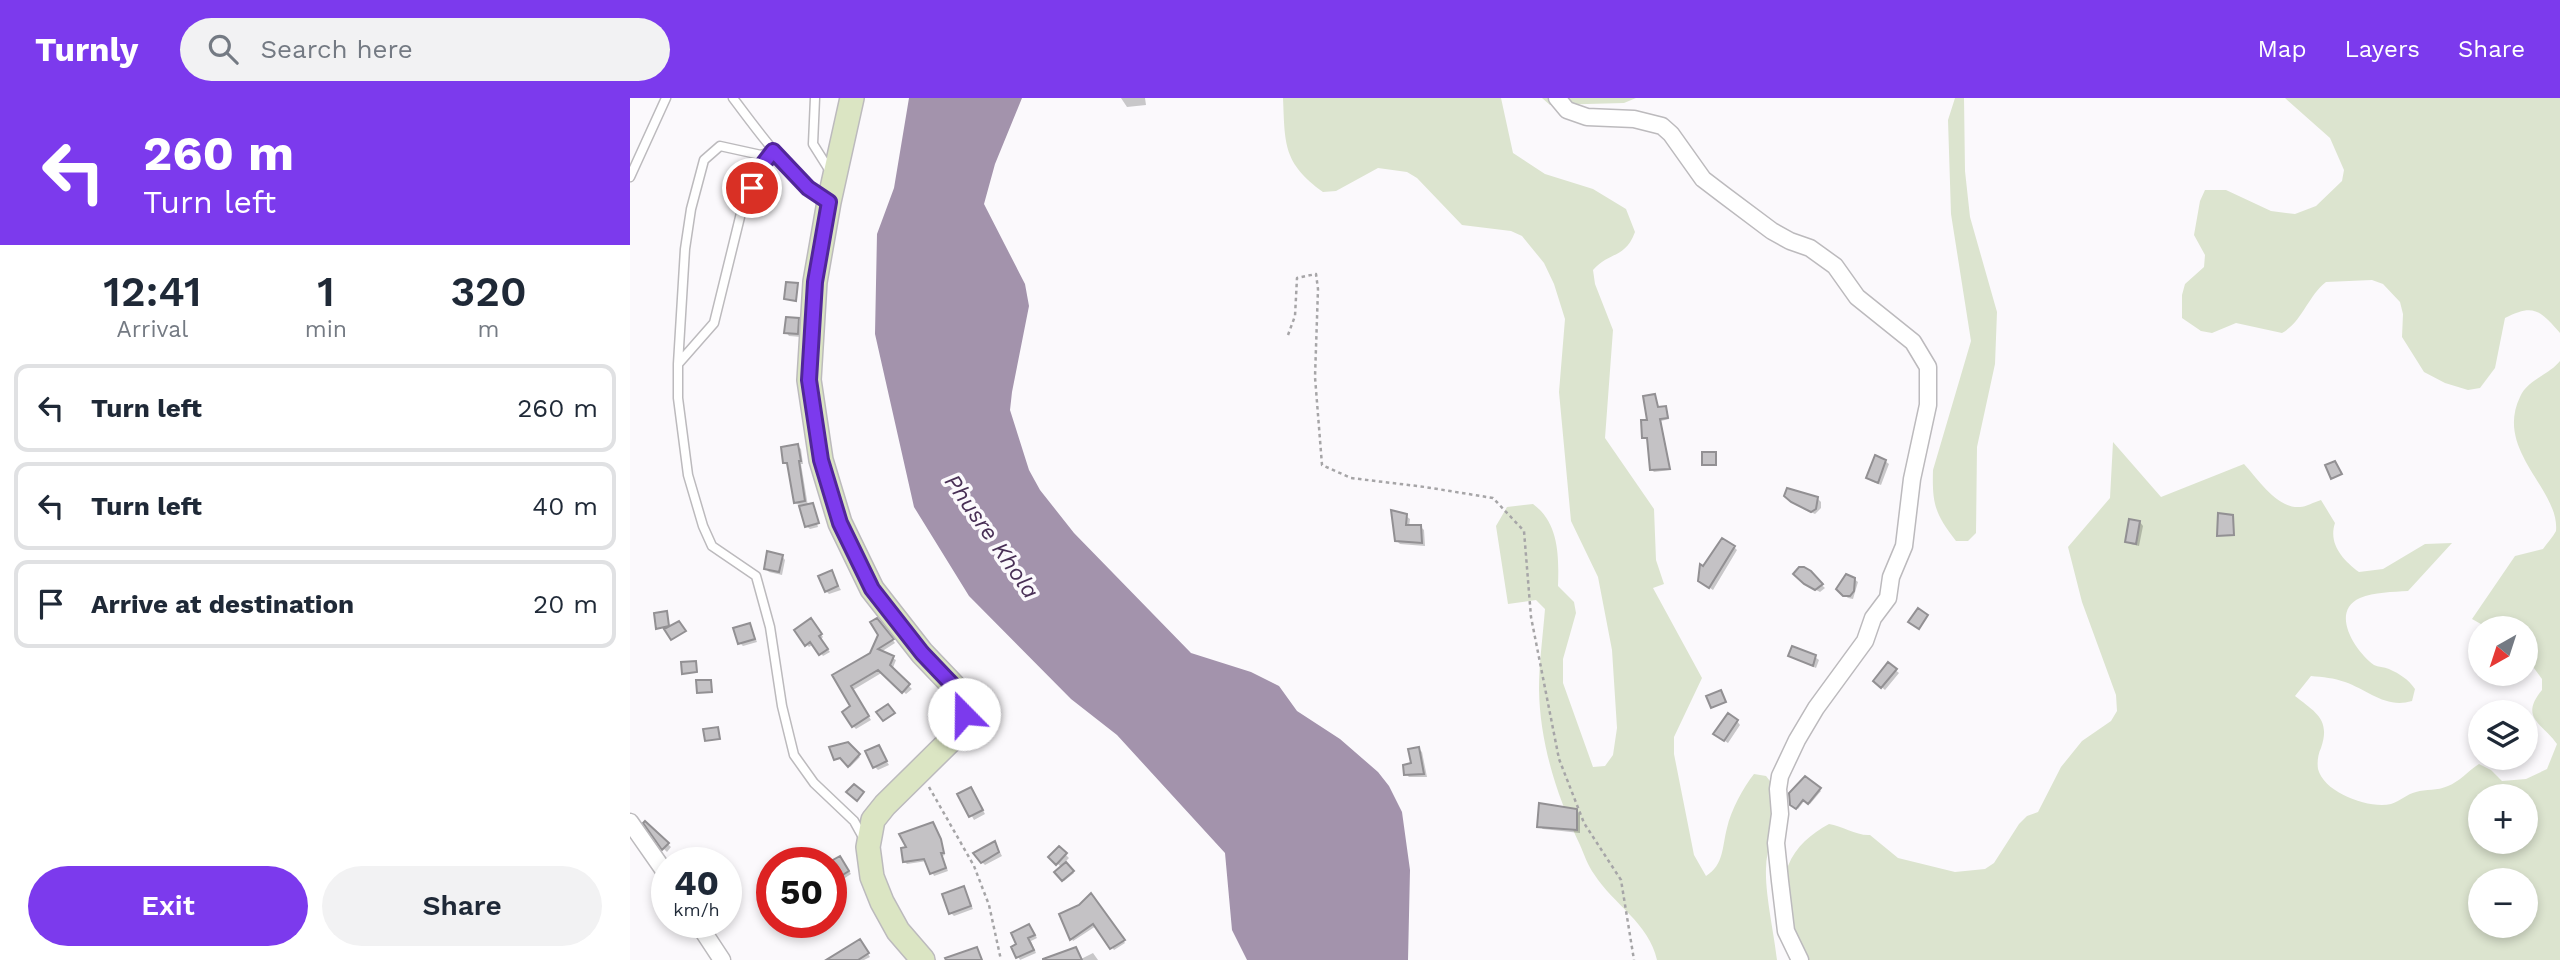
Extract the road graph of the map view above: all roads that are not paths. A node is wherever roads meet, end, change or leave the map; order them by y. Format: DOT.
graph roads {
  1 [pos="666,98"];
  2 [pos="733,98"];
  3 [pos="815,98"];
  4 [pos="852,98"];
  5 [pos="1557,98"];
  6 [pos="773,151"];
  7 [pos="630,177"];
  8 [pos="835,179"];
  9 [pos="829,202"];
  10 [pos="678,364"];
  11 [pos="630,822"];
  12 [pos="868,847"];
  13 [pos="651,852"];
  14 [pos="708,938"];
  15 [pos="722,960"];
  16 [pos="923,960"];
  17 [pos="1800,960"];
  1 -- 7 [label="lane"];
  2 -- 6 [label="lane"];
  3 -- 8 [label="lane"];
  4 -- 8 [label="main road"];
  5 -- 17 [label="street"];
  6 -- 9 [label="lane"];
  6 -- 10 [label="lane"];
  6 -- 10 [label="lane"];
  8 -- 9 [label="main road"];
  9 -- 12 [label="main road"];
  10 -- 12 [label="lane"];
  11 -- 13 [label="street"];
  12 -- 16 [label="main road"];
  14 -- 15 [label="street"];
}
